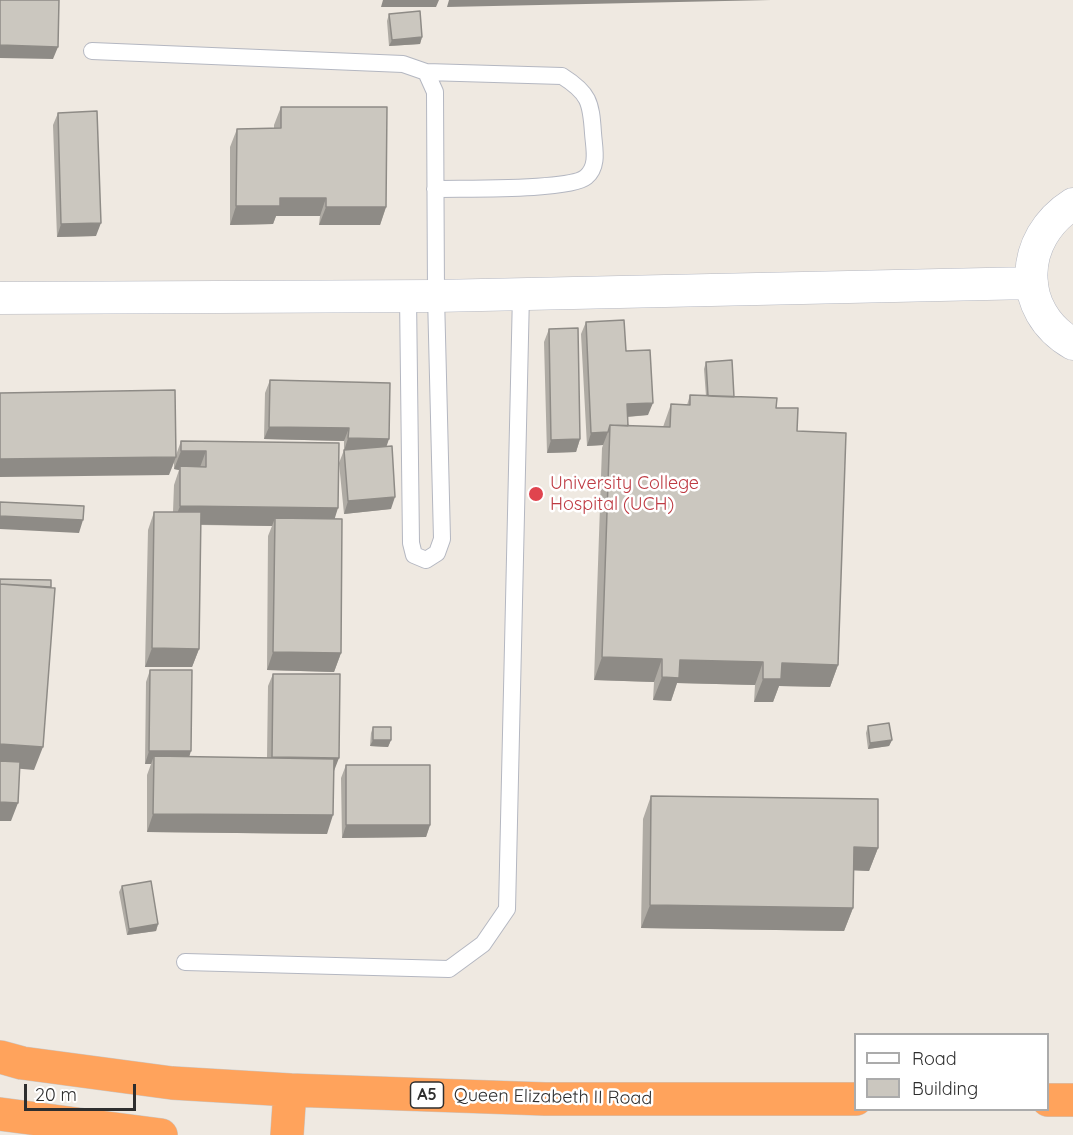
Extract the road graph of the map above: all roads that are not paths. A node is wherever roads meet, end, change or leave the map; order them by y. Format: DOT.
graph roads {
  1 [pos="92,51"];
  2 [pos="426,72"];
  3 [pos="435,189"];
  4 [pos="1073,204"];
  5 [pos="1032,283"];
  6 [pos="521,294"];
  7 [pos="422,296"];
  8 [pos="0,298"];
  9 [pos="1073,344"];
  10 [pos="185,962"];
  11 [pos="0,1057"];
  12 [pos="290,1090"];
  13 [pos="854,1099"];
  14 [pos="1049,1100"];
  15 [pos="1073,1100"];
  16 [pos="0,1114"];
  17 [pos="161,1135"];
  18 [pos="288,1135"];
  1 -- 2 [label="lane"];
  2 -- 3 [label="lane"];
  2 -- 3 [label="lane"];
  3 -- 7 [label="lane"];
  4 -- 5 [label="street"];
  5 -- 6 [label="street"];
  5 -- 9 [label="street"];
  6 -- 7 [label="street"];
  6 -- 10 [label="lane"];
  7 -- 7 [label="lane"];
  7 -- 8 [label="street"];
  11 -- 12 [label="highway, Queen Elizabeth II Road / A5"];
  12 -- 13 [label="highway, Queen Elizabeth II Road / A5"];
  12 -- 18 [label="highway"];
  14 -- 15 [label="highway"];
  16 -- 17 [label="highway"];
}
